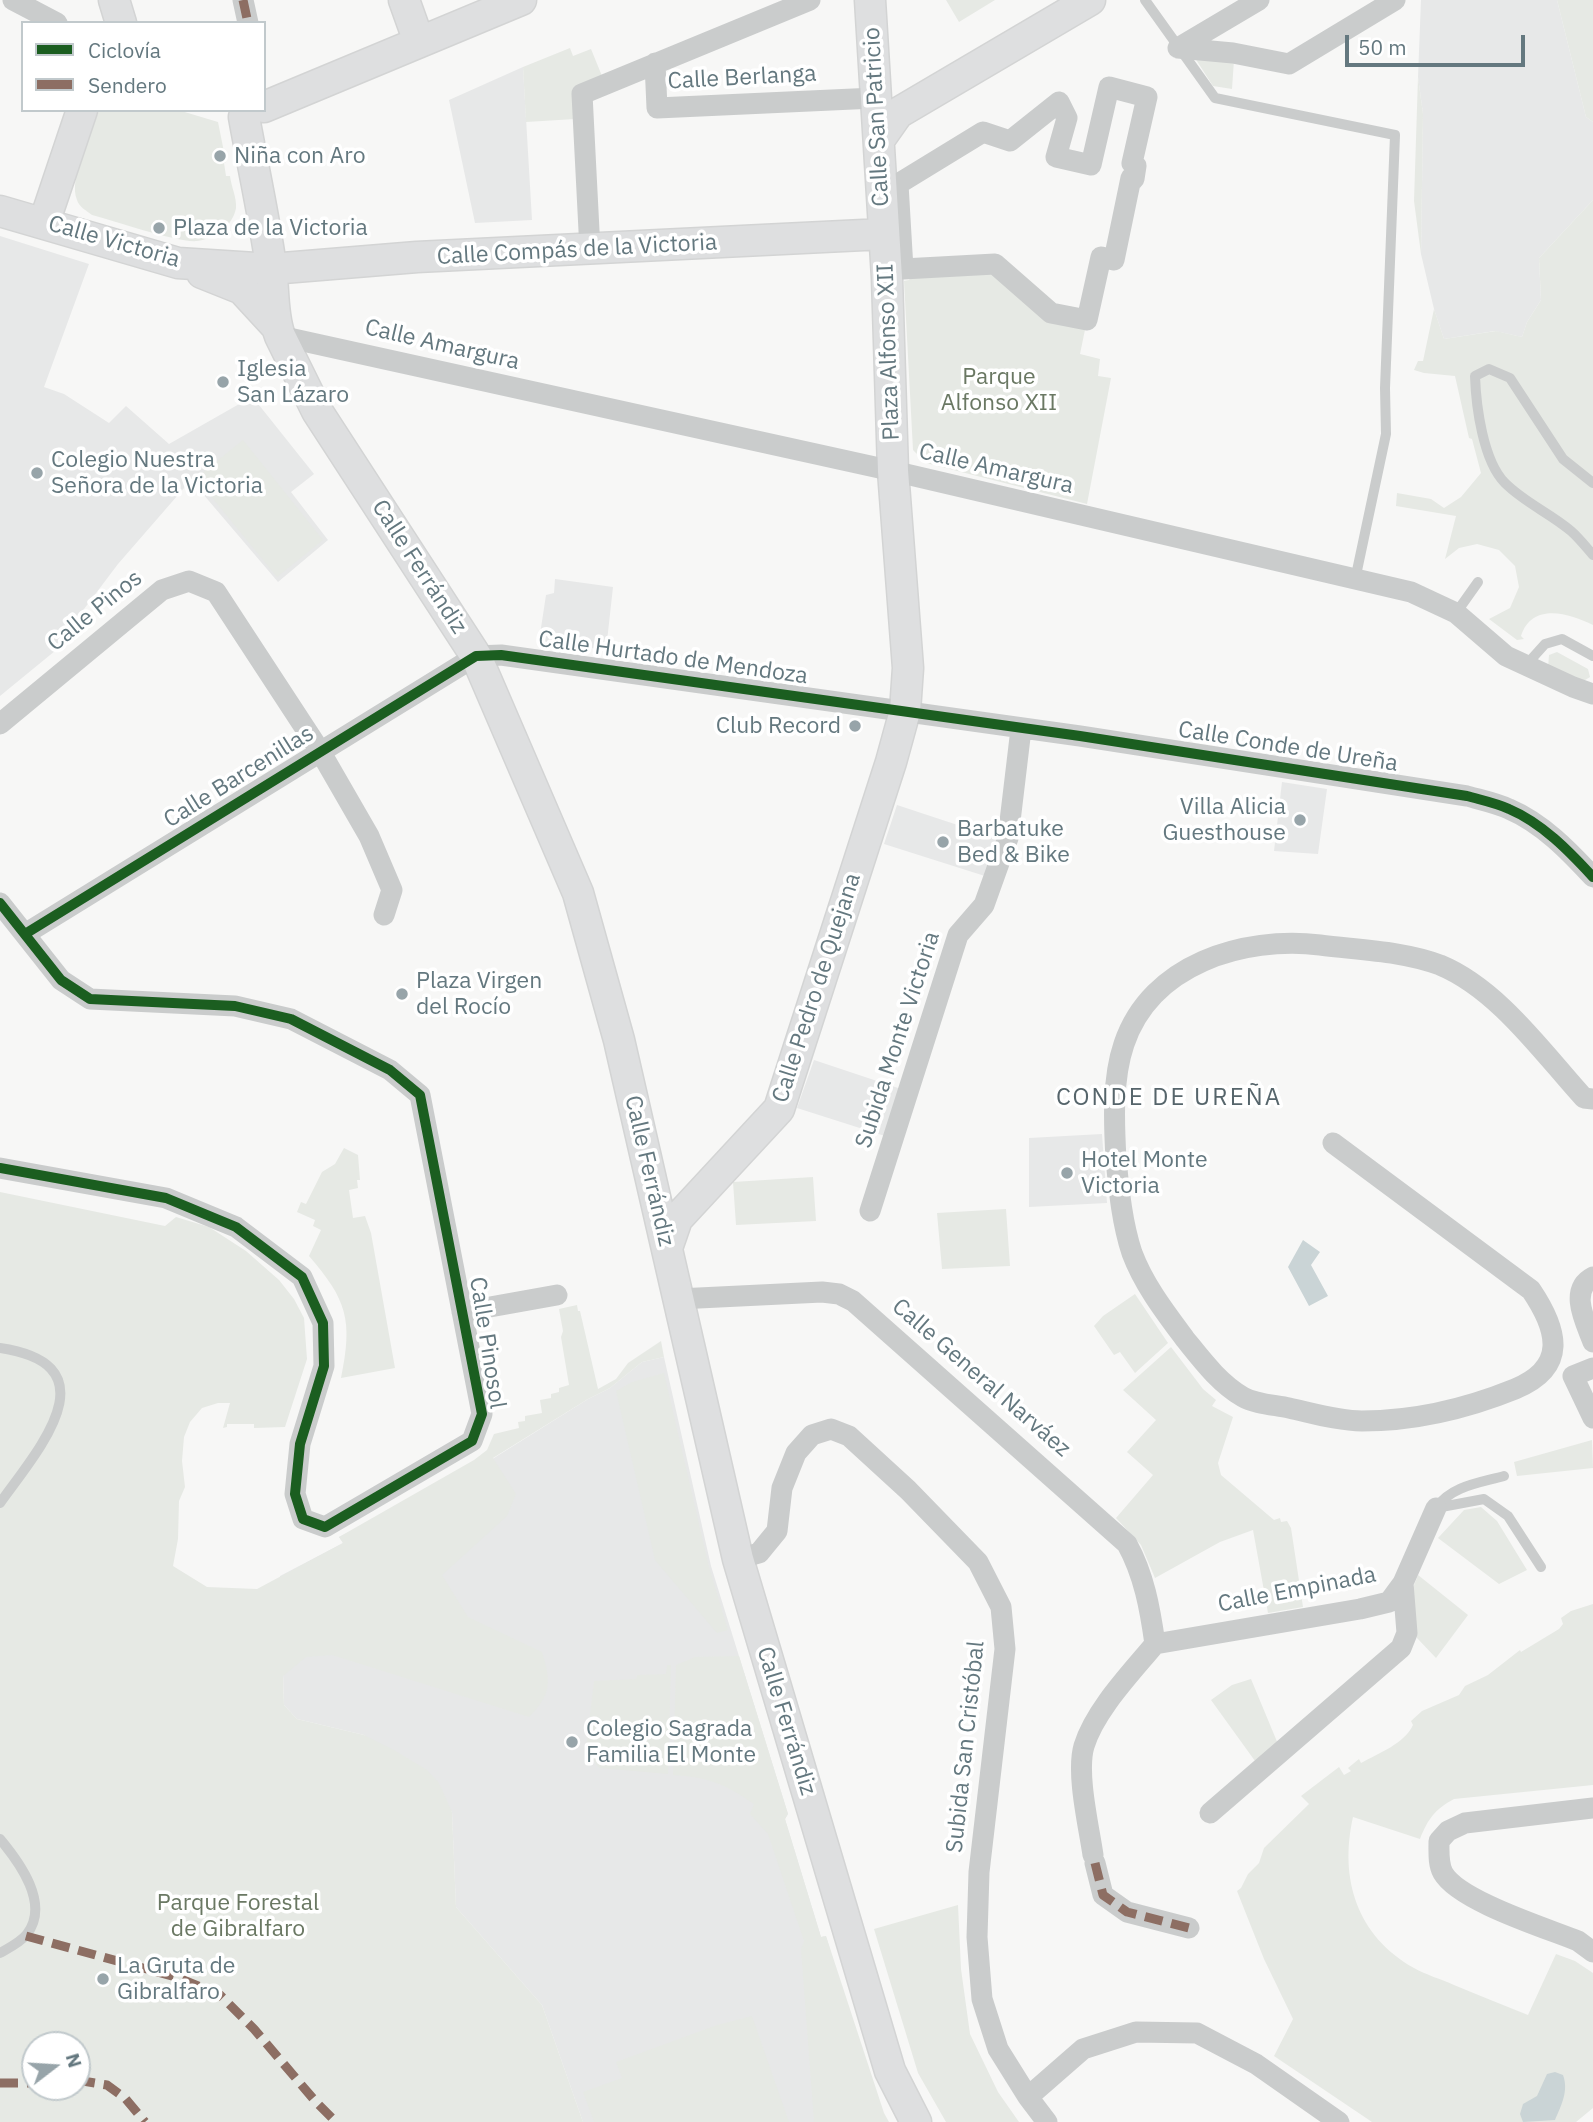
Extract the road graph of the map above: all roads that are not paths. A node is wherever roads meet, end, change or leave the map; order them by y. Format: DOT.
graph roads {
  1 [pos="13,0"];
  2 [pos="114,0"];
  3 [pos="243,0"];
  4 [pos="404,0"];
  5 [pos="522,0"];
  6 [pos="810,0"];
  7 [pos="870,0"];
  8 [pos="1090,0"];
  9 [pos="1145,0"];
  10 [pos="1259,0"];
  11 [pos="1395,0"];
  12 [pos="53,21"];
  13 [pos="120,21"];
  14 [pos="248,21"];
  15 [pos="419,43"];
  16 [pos="1178,48"];
  17 [pos="655,63"];
  18 [pos="875,98"];
  19 [pos="266,103"];
  20 [pos="81,112"];
  21 [pos="247,112"];
  22 [pos="879,140"];
  23 [pos="1091,165"];
  24 [pos="0,211"];
  25 [pos="262,214"];
  26 [pos="44,222"];
  27 [pos="884,234"];
  28 [pos="590,250"];
  29 [pos="178,263"];
  30 [pos="271,269"];
  31 [pos="278,331"];
  32 [pos="892,471"];
  33 [pos="1593,483"];
  34 [pos="1593,555"];
  35 [pos="1355,579"];
  36 [pos="1478,582"];
  37 [pos="1456,613"];
  38 [pos="476,656"];
  39 [pos="1593,656"];
  40 [pos="1527,664"];
  41 [pos="908,668"];
  42 [pos="1593,694"];
  43 [pos="905,711"];
  44 [pos="0,724"];
  45 [pos="1021,729"];
  46 [pos="320,751"];
  47 [pos="1593,877"];
  48 [pos="0,903"];
  49 [pos="384,915"];
  50 [pos="25,934"];
  51 [pos="1593,1099"];
  52 [pos="1333,1143"];
  53 [pos="0,1168"];
  54 [pos="653,1185"];
  55 [pos="696,1197"];
  56 [pos="870,1211"];
  57 [pos="667,1248"];
  58 [pos="1593,1277"];
  59 [pos="558,1295"];
  60 [pos="678,1299"];
  61 [pos="462,1312"];
  62 [pos="1593,1342"];
  63 [pos="0,1348"];
  64 [pos="1593,1368"];
  65 [pos="1546,1370"];
  66 [pos="1573,1376"];
  67 [pos="1593,1419"];
  68 [pos="1504,1476"];
  69 [pos="0,1503"];
  70 [pos="1436,1508"];
  71 [pos="738,1559"];
  72 [pos="1541,1567"];
  73 [pos="1403,1583"];
  74 [pos="1155,1644"];
  75 [pos="1593,1808"];
  76 [pos="1210,1814"];
  77 [pos="0,1839"];
  78 [pos="1189,1928"];
  79 [pos="1593,1952"];
  80 [pos="0,1953"];
  81 [pos="1028,2097"];
  82 [pos="916,2122"];
  83 [pos="1047,2122"];
  84 [pos="1339,2122"];
  1 -- 12 [label="street"];
  2 -- 13 [label="main road"];
  3 -- 14 [label="street"];
  4 -- 15 [label="main road"];
  5 -- 15 [label="main road"];
  6 -- 17 [label="street"];
  7 -- 18 [label="main road, Calle San Patricio"];
  8 -- 22 [label="main road"];
  9 -- 16 [label="lane"];
  10 -- 16 [label="street"];
  11 -- 16 [label="street"];
  15 -- 19 [label="main road"];
  16 -- 35 [label="lane"];
  17 -- 18 [label="street, Calle Berlanga"];
  17 -- 28 [label="street"];
  18 -- 22 [label="main road, Calle San Patricio"];
  20 -- 26 [label="main road"];
  21 -- 25 [label="main road"];
  22 -- 27 [label="main road, Calle San Patricio"];
  23 -- 23 [label="street"];
  24 -- 26 [label="main road, Calle Victoria"];
  25 -- 29 [label="main road"];
  25 -- 30 [label="main road"];
  26 -- 29 [label="main road, Calle Victoria"];
  27 -- 28 [label="main road, Calle Compás de la Victoria"];
  27 -- 32 [label="main road, Plaza Alfonso XII"];
  28 -- 30 [label="main road, Calle Compás de la Victoria"];
  29 -- 30 [label="main road, Calle Victoria"];
  29 -- 31 [label="main road"];
  30 -- 31 [label="main road, Calle Ferrándiz"];
  31 -- 32 [label="street, Calle Amargura"];
  31 -- 38 [label="main road, Calle Ferrándiz"];
  32 -- 35 [label="street, Calle Amargura"];
  32 -- 41 [label="main road, Plaza Alfonso XII"];
  33 -- 34 [label="lane"];
  35 -- 37 [label="street, Calle Amargura"];
  36 -- 37 [label="lane"];
  37 -- 40 [label="street, Calle Amargura"];
  38 -- 43 [label="street, Calle Hurtado de Mendoza"];
  38 -- 46 [label="street, Calle Barcenillas"];
  38 -- 54 [label="main road, Calle Ferrándiz"];
  39 -- 40 [label="lane"];
  40 -- 42 [label="street, Calle Amargura"];
  41 -- 43 [label="main road, Calle Pedro de Quejana"];
  43 -- 45 [label="street, Calle Conde de Ureña"];
  43 -- 55 [label="main road, Calle Pedro de Quejana"];
  44 -- 46 [label="street, Calle Pinos"];
  45 -- 47 [label="street, Calle Conde de Ureña"];
  45 -- 56 [label="street, Subida Monte Victoria"];
  46 -- 49 [label="street, Calle Pinos"];
  46 -- 50 [label="street, Calle Barcenillas"];
  48 -- 50 [label="street, Calle Pinosol"];
  50 -- 61 [label="street, Calle Pinosol"];
  51 -- 65 [label="street"];
  52 -- 65 [label="street"];
  53 -- 61 [label="street, Calle Pinosol"];
  54 -- 55 [label="main road"];
  54 -- 57 [label="main road, Calle Ferrándiz"];
  55 -- 57 [label="main road, Calle Pedro de Quejana"];
  57 -- 60 [label="main road, Calle Ferrándiz"];
  58 -- 62 [label="street"];
  59 -- 61 [label="street, Calle Pinosol"];
  60 -- 71 [label="main road, Calle Ferrándiz"];
  60 -- 74 [label="street, Calle General Narváez"];
  63 -- 69 [label="lane"];
  64 -- 66 [label="street"];
  65 -- 66 [label="street"];
  66 -- 67 [label="street"];
  68 -- 70 [label="lane, Calle Empinada"];
  70 -- 72 [label="lane"];
  70 -- 73 [label="street, Calle Empinada"];
  71 -- 81 [label="street, Subida San Cristóbal"];
  71 -- 82 [label="main road, Calle Ferrándiz"];
  73 -- 74 [label="street, Calle Empinada"];
  73 -- 76 [label="street"];
  74 -- 78 [label="street"];
  75 -- 79 [label="street"];
  77 -- 80 [label="lane"];
  81 -- 83 [label="street, Subida San Cristóbal"];
  81 -- 84 [label="street"];
}
